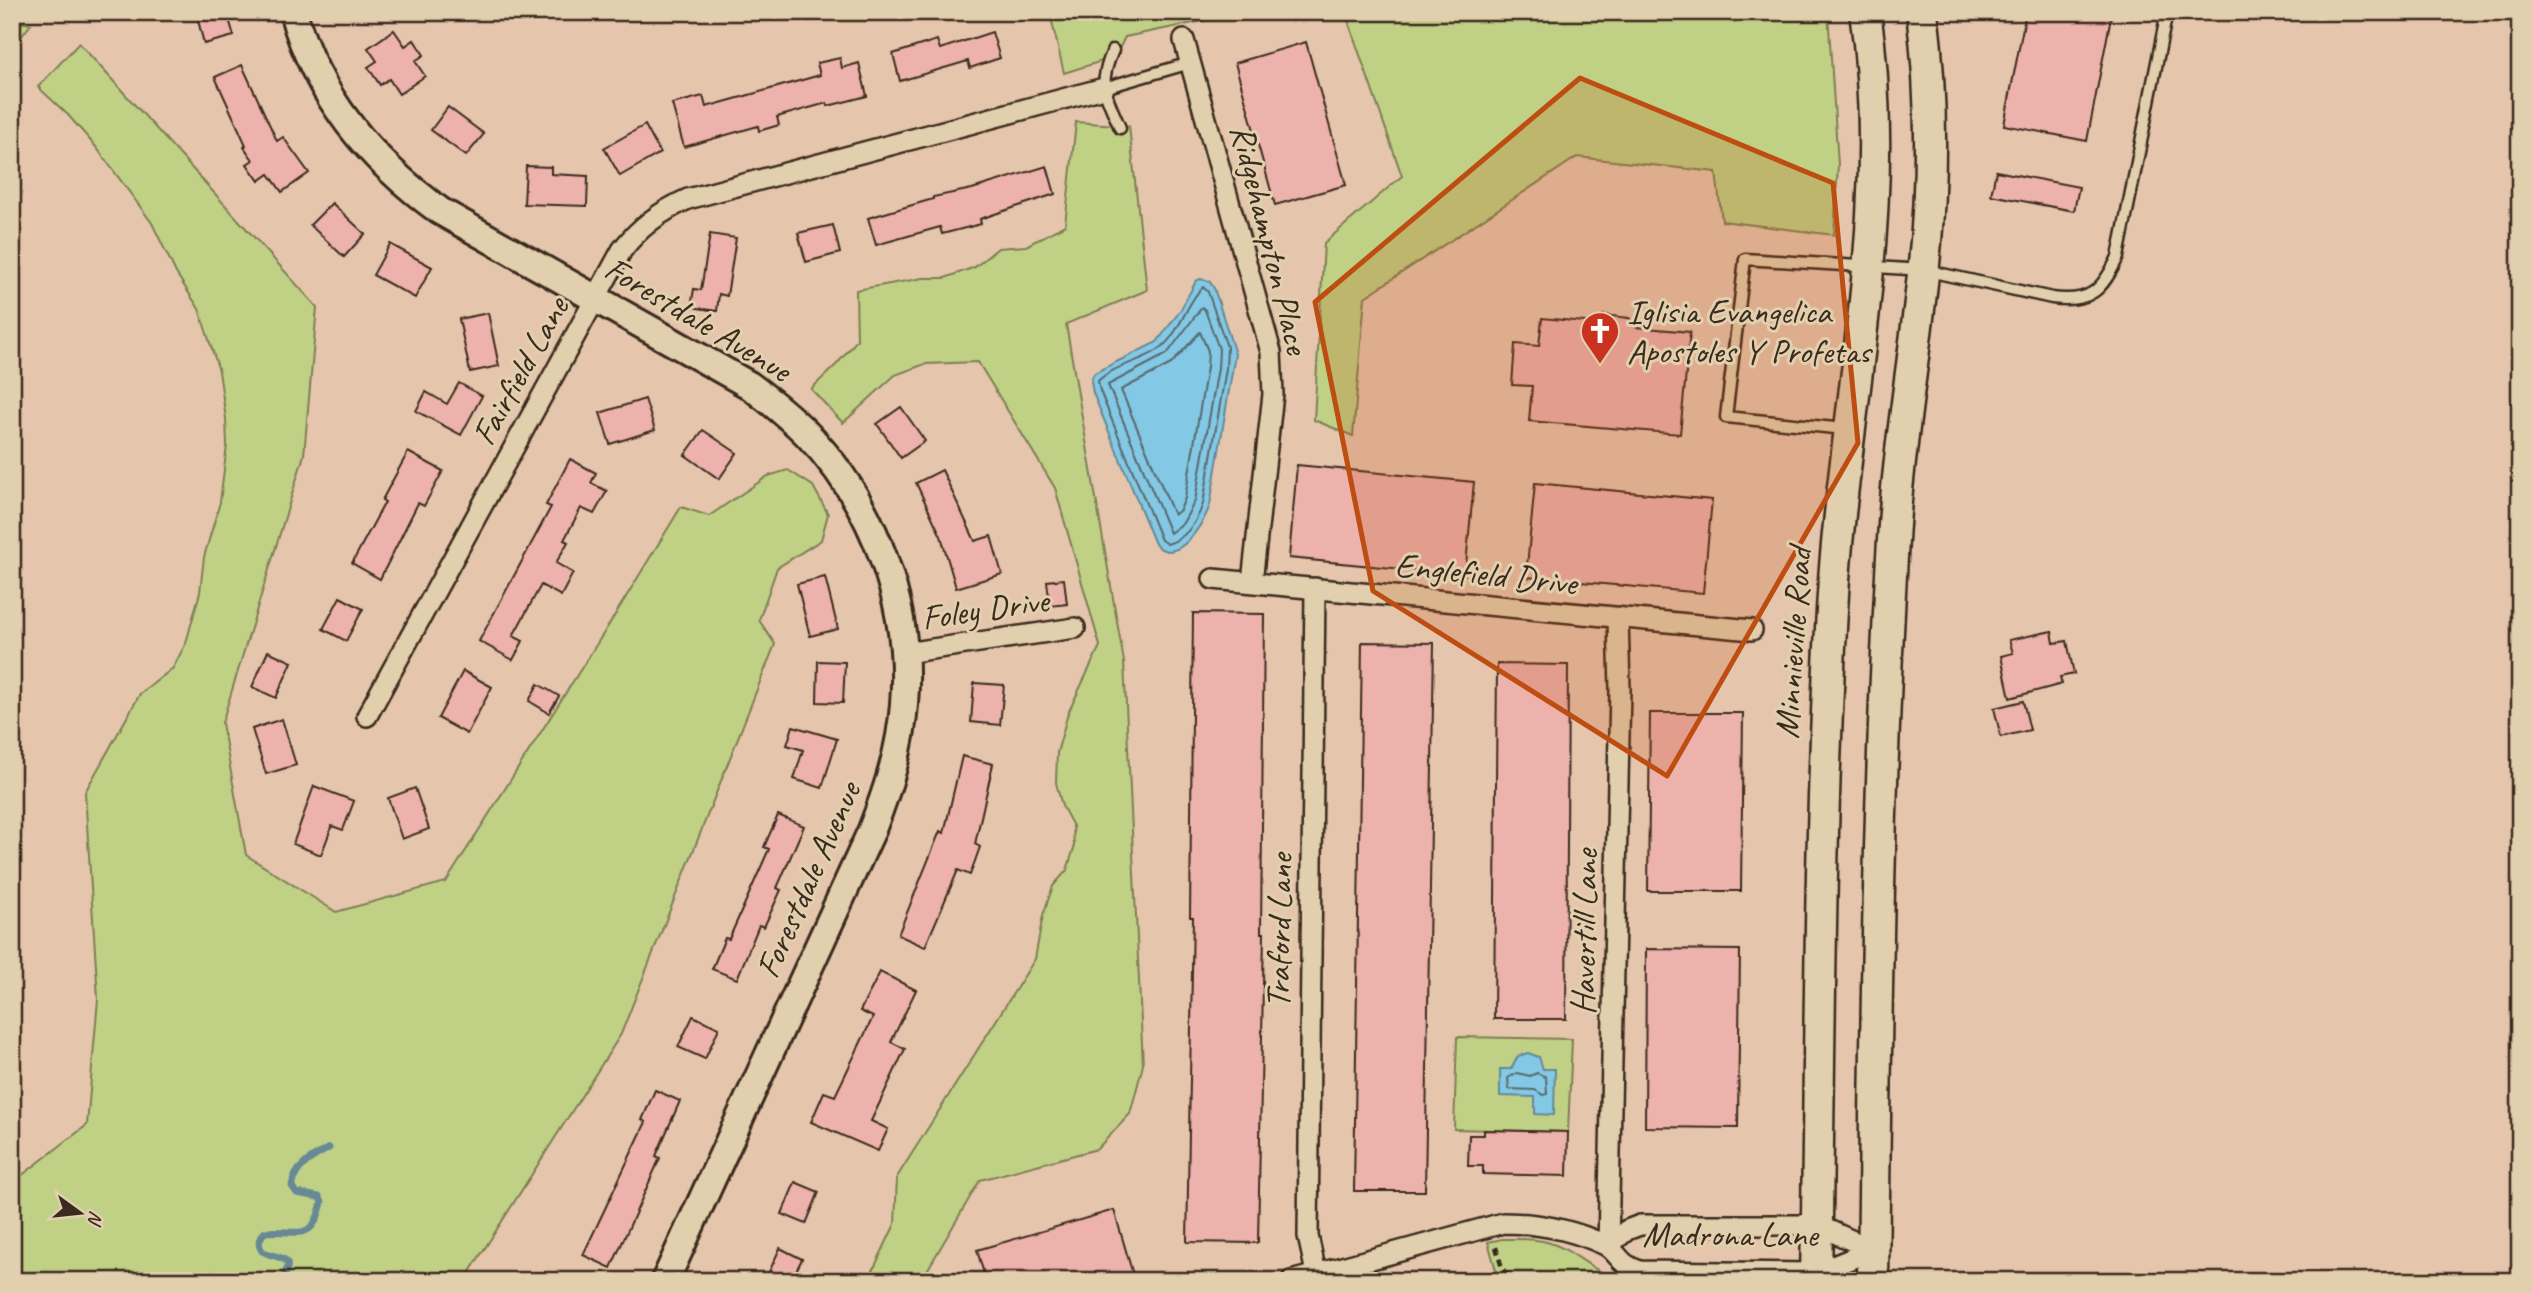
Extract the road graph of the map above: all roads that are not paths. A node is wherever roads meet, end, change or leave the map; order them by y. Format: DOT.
graph roads {
  1 [pos="293,12"];
  2 [pos="1864,12"];
  3 [pos="1922,12"];
  4 [pos="2167,12"];
  5 [pos="1184,40"];
  6 [pos="1113,50"];
  7 [pos="1190,63"];
  8 [pos="1104,88"];
  9 [pos="1120,128"];
  10 [pos="1868,268"];
  11 [pos="1924,270"];
  12 [pos="596,299"];
  13 [pos="1848,430"];
  14 [pos="1213,579"];
  15 [pos="1252,582"];
  16 [pos="1315,588"];
  17 [pos="1618,619"];
  18 [pos="1075,628"];
  19 [pos="1752,630"];
  20 [pos="905,653"];
  21 [pos="368,716"];
  22 [pos="1817,1224"];
  23 [pos="1608,1246"];
  24 [pos="1873,1250"];
  25 [pos="1316,1273"];
  26 [pos="1816,1277"];
  27 [pos="666,1281"];
  28 [pos="1291,1281"];
  29 [pos="1873,1281"];
  1 -- 12 [label="street, Forestdale Avenue"];
  2 -- 10 [label="main road, Minnieville Road"];
  3 -- 11 [label="main road"];
  4 -- 11 [label="lane"];
  5 -- 7 [label="street, Ridgehampton Place"];
  6 -- 8 [label="lane"];
  7 -- 8 [label="lane"];
  7 -- 15 [label="street, Ridgehampton Place"];
  8 -- 9 [label="lane"];
  8 -- 12 [label="street, Fairfield Lane"];
  10 -- 11 [label="lane"];
  10 -- 13 [label="main road, Minnieville Road"];
  10 -- 13 [label="lane"];
  11 -- 24 [label="main road"];
  12 -- 20 [label="street, Forestdale Avenue"];
  12 -- 21 [label="street, Fairfield Lane"];
  13 -- 22 [label="main road, Minnieville Road"];
  14 -- 15 [label="street, Englefield Drive"];
  15 -- 16 [label="street, Englefield Drive"];
  16 -- 17 [label="street, Englefield Drive"];
  16 -- 25 [label="street, Traford Lane"];
  17 -- 19 [label="street, Englefield Drive"];
  17 -- 23 [label="street, Havertill Lane"];
  18 -- 20 [label="street, Foley Drive"];
  20 -- 27 [label="street, Forestdale Avenue"];
  22 -- 23 [label="street, Madrona Lane"];
  22 -- 24 [label="street, Madrona Lane"];
  22 -- 26 [label="main road, Minnieville Road"];
  23 -- 25 [label="street, Madrona Lane"];
  23 -- 26 [label="street, Madrona Lane"];
  24 -- 26 [label="street, Madrona Lane"];
  24 -- 29 [label="main road"];
  25 -- 28 [label="street, Madrona Lane"];
}
